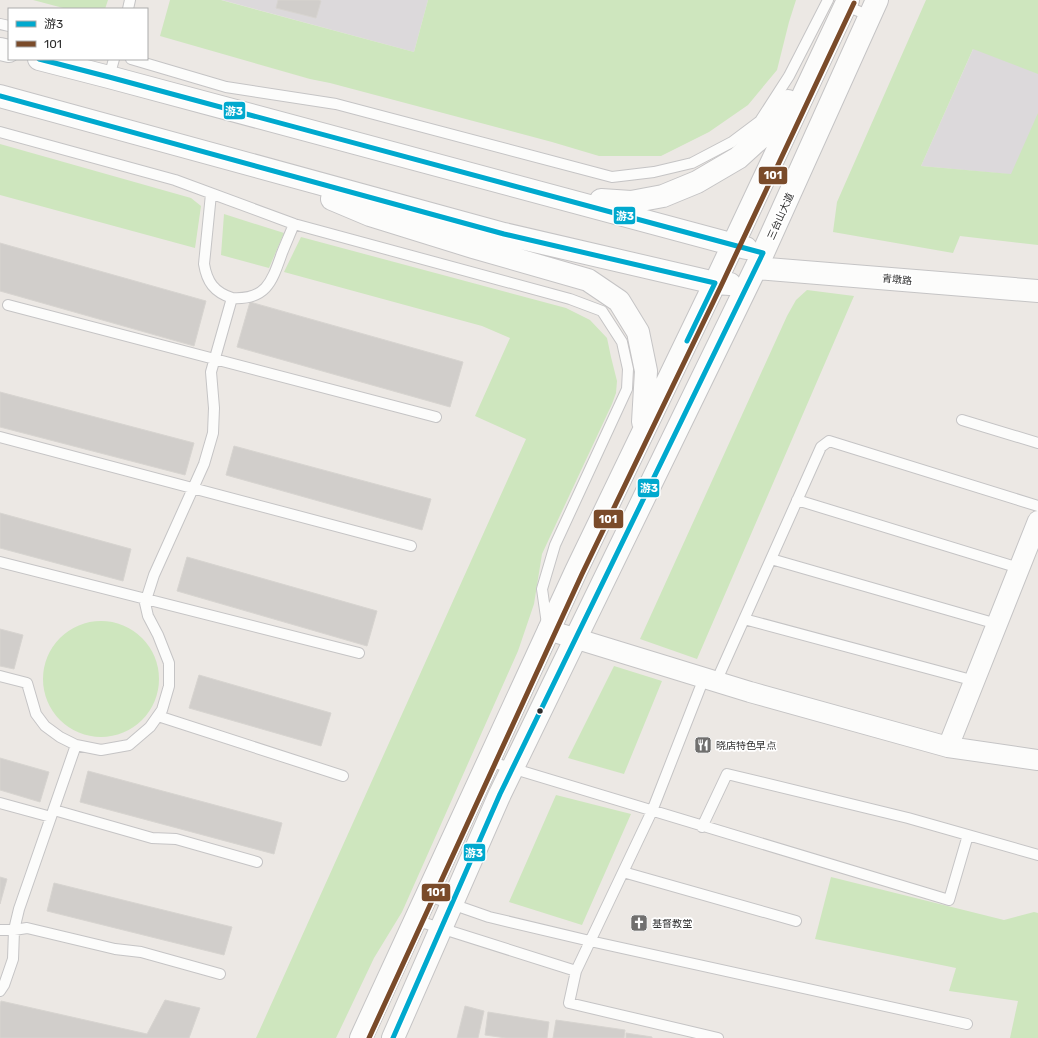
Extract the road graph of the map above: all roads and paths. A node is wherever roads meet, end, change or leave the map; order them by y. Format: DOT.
graph roads {
  1 [pos="840,1"];
  2 [pos="874,8"];
  3 [pos="836,26"];
  4 [pos="47,60"];
  5 [pos="134,60"];
  6 [pos="112,68"];
  7 [pos="0,96"];
  8 [pos="0,132"];
  9 [pos="232,160"];
  10 [pos="211,194"];
  11 [pos="558,198"];
  12 [pos="294,224"];
  13 [pos="733,245"];
  14 [pos="755,268"];
  15 [pos="715,283"];
  16 [pos="1038,291"];
  17 [pos="232,298"];
  18 [pos="8,305"];
  19 [pos="215,359"];
  20 [pos="436,417"];
  21 [pos="962,420"];
  22 [pos="643,432"];
  23 [pos="0,437"];
  24 [pos="1038,444"];
  25 [pos="193,488"];
  26 [pos="797,500"];
  27 [pos="1038,506"];
  28 [pos="1038,521"];
  29 [pos="411,546"];
  30 [pos="771,559"];
  31 [pos="0,562"];
  32 [pos="1019,568"];
  33 [pos="146,599"];
  34 [pos="744,619"];
  35 [pos="997,624"];
  36 [pos="548,630"];
  37 [pos="576,638"];
  38 [pos="359,653"];
  39 [pos="0,676"];
  40 [pos="710,680"];
  41 [pos="975,681"];
  42 [pos="158,716"];
  43 [pos="76,746"];
  44 [pos="948,747"];
  45 [pos="1038,760"];
  46 [pos="488,761"];
  47 [pos="512,769"];
  48 [pos="343,776"];
  49 [pos="0,803"];
  50 [pos="652,811"];
  51 [pos="53,814"];
  52 [pos="702,826"];
  53 [pos="968,835"];
  54 [pos="1038,855"];
  55 [pos="257,862"];
  56 [pos="623,872"];
  57 [pos="426,896"];
  58 [pos="452,904"];
  59 [pos="415,920"];
  60 [pos="796,921"];
  61 [pos="441,928"];
  62 [pos="0,930"];
  63 [pos="14,930"];
  64 [pos="590,941"];
  65 [pos="576,971"];
  66 [pos="220,974"];
  67 [pos="0,992"];
  68 [pos="967,1024"];
  69 [pos="361,1038"];
  70 [pos="392,1038"];
  71 [pos="718,1038"];
  1 -- 2 [label="lane"];
  1 -- 3 [label="main road"];
  1 -- 5 [label="lane"];
  2 -- 14 [label="main road, 三台山大道"];
  3 -- 11 [label="main road"];
  3 -- 13 [label="main road"];
  4 -- 6 [label="main road, 青墩路"];
  6 -- 11 [label="main road, 青墩路"];
  7 -- 9 [label="main road"];
  8 -- 10 [label="lane"];
  9 -- 15 [label="main road"];
  9 -- 22 [label="main road"];
  10 -- 12 [label="lane"];
  10 -- 17 [label="lane"];
  11 -- 13 [label="main road, 青墩路"];
  12 -- 17 [label="lane"];
  12 -- 36 [label="lane"];
  13 -- 14 [label="main road, 青墩路"];
  13 -- 15 [label="main road"];
  14 -- 15 [label="main road"];
  14 -- 16 [label="main road, 青墩路"];
  14 -- 37 [label="main road, 三台山大道"];
  15 -- 22 [label="main road"];
  17 -- 19 [label="lane"];
  18 -- 19 [label="lane"];
  19 -- 20 [label="lane"];
  19 -- 25 [label="lane"];
  21 -- 24 [label="lane"];
  22 -- 36 [label="main road"];
  23 -- 25 [label="lane"];
  25 -- 29 [label="lane"];
  25 -- 33 [label="lane"];
  26 -- 27 [label="lane"];
  26 -- 30 [label="lane"];
  26 -- 32 [label="lane"];
  28 -- 32 [label="street"];
  30 -- 34 [label="lane"];
  30 -- 35 [label="lane"];
  31 -- 33 [label="lane"];
  32 -- 35 [label="street"];
  33 -- 38 [label="lane"];
  33 -- 42 [label="lane"];
  34 -- 40 [label="lane"];
  34 -- 41 [label="lane"];
  35 -- 41 [label="street"];
  36 -- 37 [label="street"];
  36 -- 46 [label="main road"];
  37 -- 40 [label="street"];
  37 -- 47 [label="main road, 三台山大道"];
  39 -- 43 [label="lane"];
  40 -- 44 [label="street"];
  40 -- 50 [label="lane"];
  41 -- 44 [label="street"];
  42 -- 43 [label="lane"];
  42 -- 48 [label="lane"];
  43 -- 51 [label="lane"];
  44 -- 45 [label="street"];
  46 -- 47 [label="lane"];
  46 -- 57 [label="main road"];
  47 -- 50 [label="lane"];
  47 -- 58 [label="main road, 三台山大道"];
  49 -- 51 [label="lane"];
  50 -- 52 [label="lane"];
  50 -- 56 [label="lane"];
  51 -- 55 [label="lane"];
  51 -- 63 [label="lane"];
  52 -- 53 [label="lane"];
  52 -- 53 [label="lane"];
  53 -- 54 [label="lane"];
  56 -- 60 [label="lane"];
  56 -- 64 [label="lane"];
  57 -- 58 [label="lane"];
  57 -- 59 [label="main road"];
  58 -- 61 [label="main road, 三台山大道"];
  58 -- 64 [label="lane"];
  59 -- 61 [label="lane"];
  59 -- 69 [label="main road"];
  61 -- 65 [label="lane"];
  61 -- 70 [label="main road, 三台山大道"];
  62 -- 63 [label="lane"];
  63 -- 66 [label="lane"];
  63 -- 67 [label="lane"];
  64 -- 65 [label="lane"];
  64 -- 68 [label="lane"];
  65 -- 71 [label="lane"];
}
